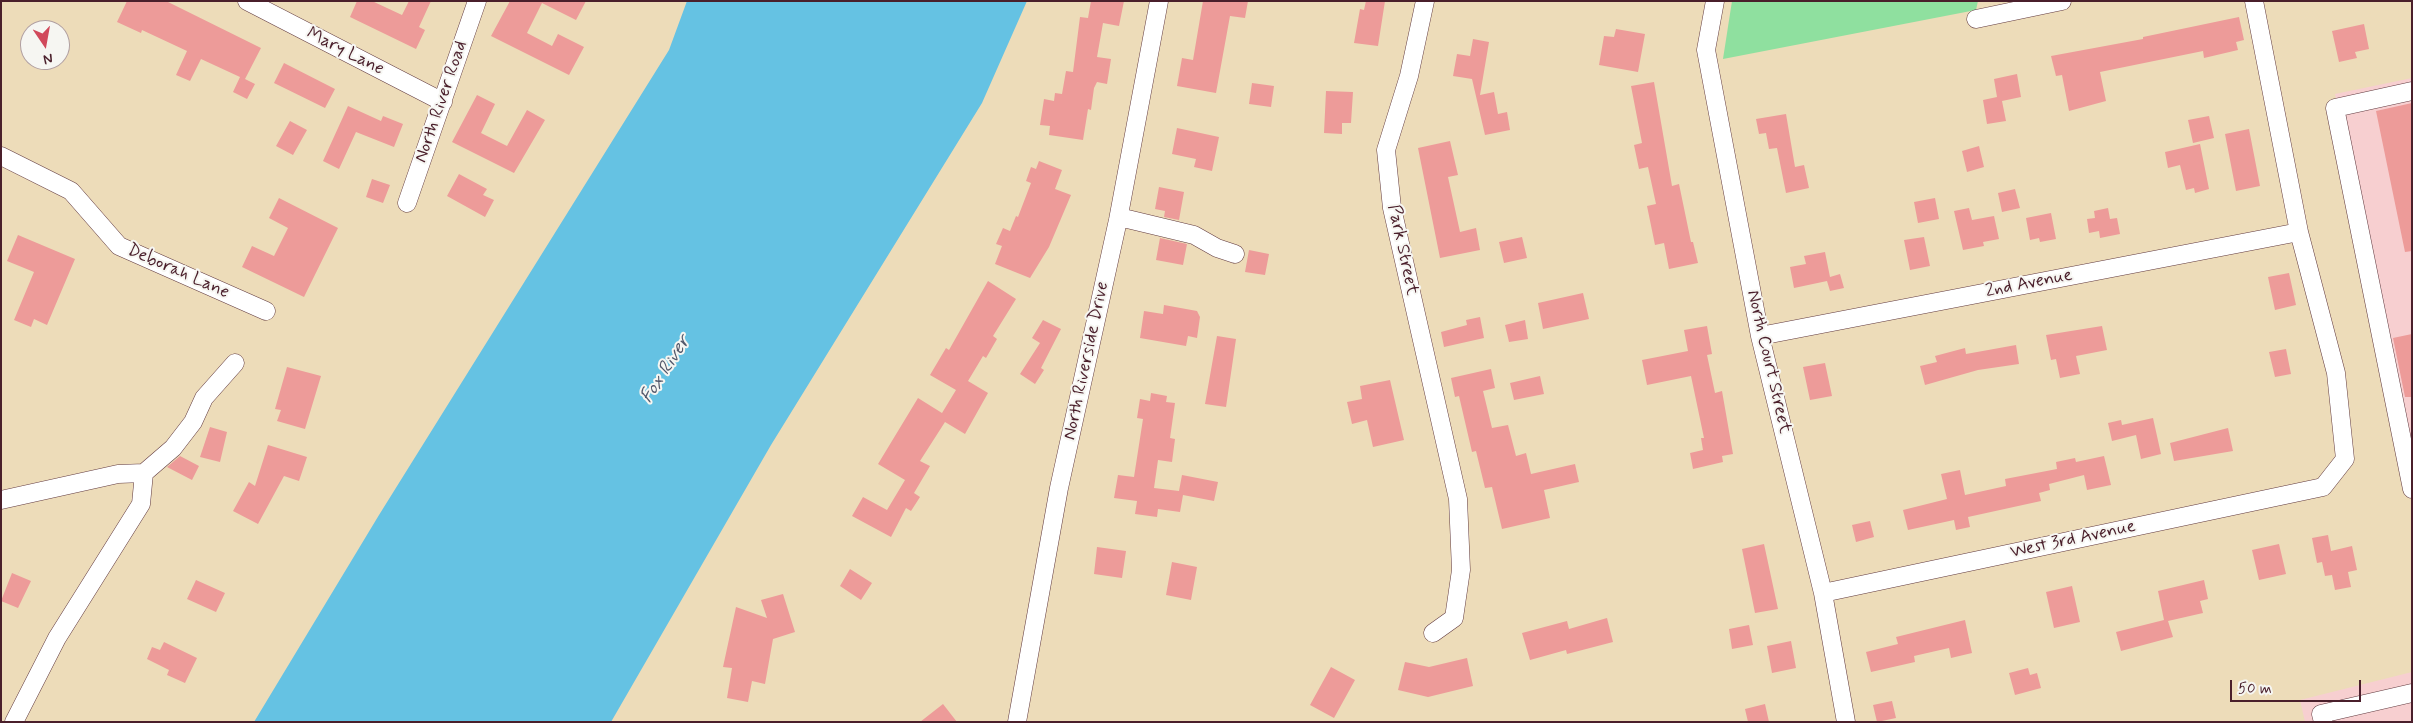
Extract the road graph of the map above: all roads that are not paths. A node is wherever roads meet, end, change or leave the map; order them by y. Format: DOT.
graph roads {
  1 [pos="247,1"];
  2 [pos="477,1"];
  3 [pos="1159,1"];
  4 [pos="1425,1"];
  5 [pos="1715,1"];
  6 [pos="2062,1"];
  7 [pos="2254,1"];
  8 [pos="2006,7"];
  9 [pos="1976,19"];
  10 [pos="2412,91"];
  11 [pos="443,102"];
  12 [pos="1,156"];
  13 [pos="407,203"];
  14 [pos="1118,217"];
  15 [pos="2298,232"];
  16 [pos="1235,254"];
  17 [pos="266,311"];
  18 [pos="1760,336"];
  19 [pos="235,363"];
  20 [pos="144,473"];
  21 [pos="2412,489"];
  22 [pos="1,500"];
  23 [pos="1823,593"];
  24 [pos="1433,633"];
  25 [pos="2412,693"];
  26 [pos="14,722"];
  27 [pos="1017,722"];
  28 [pos="1846,722"];
  29 [pos="2323,722"];
  1 -- 11 [label="street, Mary Lane"];
  2 -- 11 [label="street, North River Road"];
  3 -- 14 [label="street, North Riverside Drive"];
  4 -- 24 [label="street, Park Street"];
  5 -- 18 [label="street, North Court Street"];
  6 -- 8 [label="street"];
  7 -- 15 [label="street"];
  8 -- 9 [label="street"];
  10 -- 21 [label="street"];
  11 -- 13 [label="street, North River Road"];
  12 -- 17 [label="street, Deborah Lane"];
  14 -- 16 [label="street"];
  14 -- 27 [label="street, North Riverside Drive"];
  15 -- 18 [label="street, 2nd Avenue"];
  15 -- 23 [label="street, West 3rd Avenue"];
  18 -- 23 [label="street, North Court Street"];
  19 -- 20 [label="street"];
  20 -- 22 [label="street"];
  20 -- 26 [label="street"];
  23 -- 28 [label="street, North Court Street"];
  25 -- 29 [label="street"];
}
